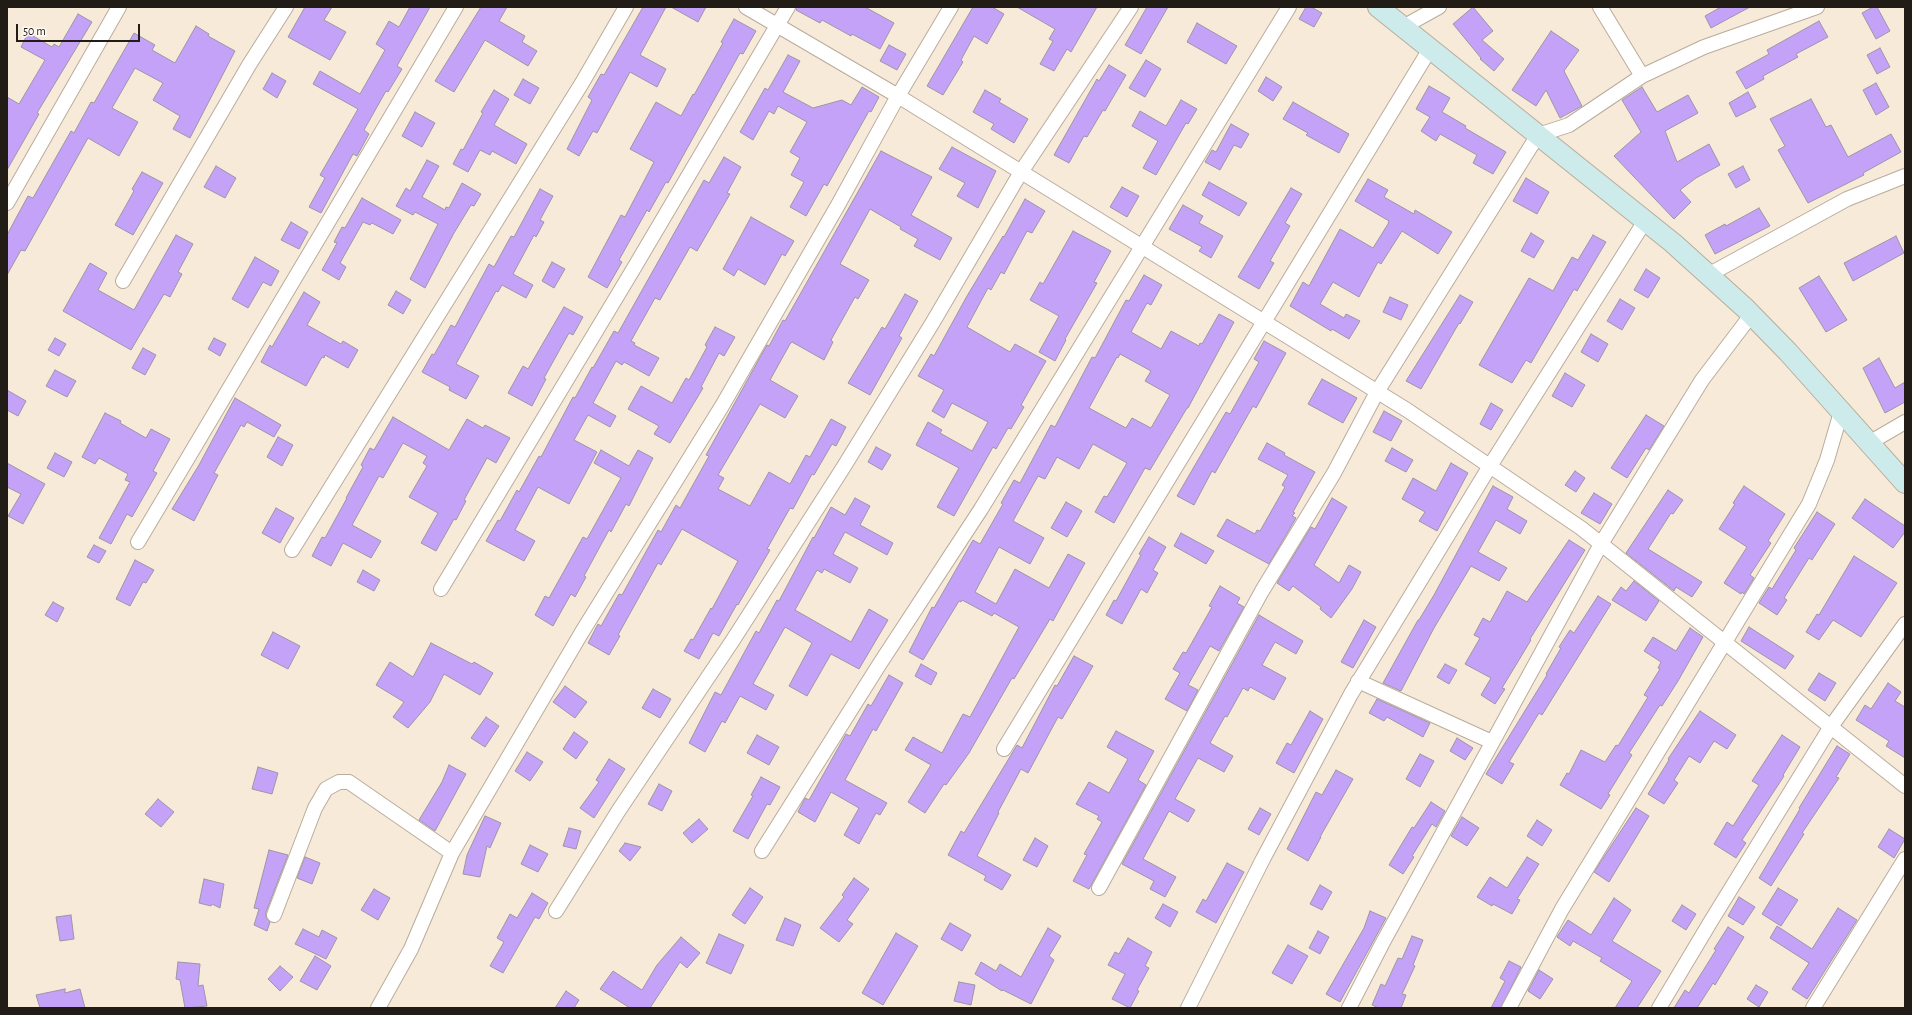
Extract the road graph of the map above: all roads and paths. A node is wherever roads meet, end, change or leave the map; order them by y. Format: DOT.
graph roads {
  1 [pos="119,7"];
  2 [pos="286,7"];
  3 [pos="456,7"];
  4 [pos="626,7"];
  5 [pos="746,7"];
  6 [pos="788,7"];
  7 [pos="951,7"];
  8 [pos="1131,7"];
  9 [pos="1289,7"];
  10 [pos="1378,7"];
  11 [pos="1439,7"];
  12 [pos="1600,7"];
  13 [pos="1817,7"];
  14 [pos="777,25"];
  15 [pos="1403,27"];
  16 [pos="1430,49"];
  17 [pos="1642,76"];
  18 [pos="898,96"];
  19 [pos="1538,136"];
  20 [pos="1021,172"];
  21 [pos="1905,176"];
  22 [pos="7,203"];
  23 [pos="1645,221"];
  24 [pos="1143,248"];
  25 [pos="1708,275"];
  26 [pos="124,281"];
  27 [pos="1752,314"];
  28 [pos="1263,323"];
  29 [pos="1377,392"];
  30 [pos="1842,412"];
  31 [pos="1905,422"];
  32 [pos="1869,443"];
  33 [pos="1490,466"];
  34 [pos="1905,483"];
  35 [pos="138,542"];
  36 [pos="1601,544"];
  37 [pos="292,550"];
  38 [pos="441,589"];
  39 [pos="1905,624"];
  40 [pos="1725,643"];
  41 [pos="1358,681"];
  42 [pos="1830,728"];
  43 [pos="1492,742"];
  44 [pos="1004,749"];
  45 [pos="1905,786"];
  46 [pos="762,851"];
  47 [pos="452,853"];
  48 [pos="1905,859"];
  49 [pos="1099,888"];
  50 [pos="556,911"];
  51 [pos="274,915"];
  52 [pos="378,1008"];
  53 [pos="1188,1008"];
  54 [pos="1349,1008"];
  55 [pos="1509,1008"];
  56 [pos="1659,1008"];
  57 [pos="1813,1008"];
  1 -- 22 [label="street"];
  2 -- 26 [label="street"];
  3 -- 35 [label="street"];
  4 -- 37 [label="street"];
  5 -- 14 [label="street"];
  6 -- 14 [label="street"];
  7 -- 18 [label="street"];
  8 -- 20 [label="street"];
  9 -- 24 [label="street"];
  10 -- 15 [label="main road"];
  11 -- 15 [label="street"];
  12 -- 17 [label="street"];
  13 -- 17 [label="street"];
  14 -- 18 [label="street"];
  14 -- 38 [label="street"];
  15 -- 16 [label="main road"];
  16 -- 19 [label="main road"];
  16 -- 28 [label="street"];
  17 -- 19 [label="street"];
  18 -- 20 [label="street"];
  18 -- 47 [label="street"];
  19 -- 23 [label="main road"];
  19 -- 29 [label="street"];
  20 -- 24 [label="street"];
  20 -- 50 [label="street"];
  21 -- 25 [label="street"];
  23 -- 25 [label="main road"];
  23 -- 33 [label="street"];
  24 -- 28 [label="street"];
  24 -- 46 [label="street"];
  25 -- 27 [label="main road"];
  27 -- 30 [label="main road"];
  27 -- 36 [label="street"];
  28 -- 29 [label="street"];
  28 -- 44 [label="street"];
  29 -- 33 [label="street"];
  29 -- 49 [label="street"];
  30 -- 32 [label="main road"];
  30 -- 40 [label="street"];
  31 -- 32 [label="street"];
  32 -- 34 [label="main road"];
  33 -- 36 [label="street"];
  33 -- 41 [label="street"];
  36 -- 40 [label="street"];
  36 -- 43 [label="street"];
  39 -- 42 [label="street"];
  40 -- 42 [label="street"];
  40 -- 55 [label="street"];
  41 -- 43 [label="street"];
  41 -- 53 [label="street"];
  42 -- 45 [label="street"];
  42 -- 56 [label="street"];
  43 -- 54 [label="street"];
  47 -- 51 [label="street"];
  47 -- 52 [label="street"];
  48 -- 57 [label="street"];
}
